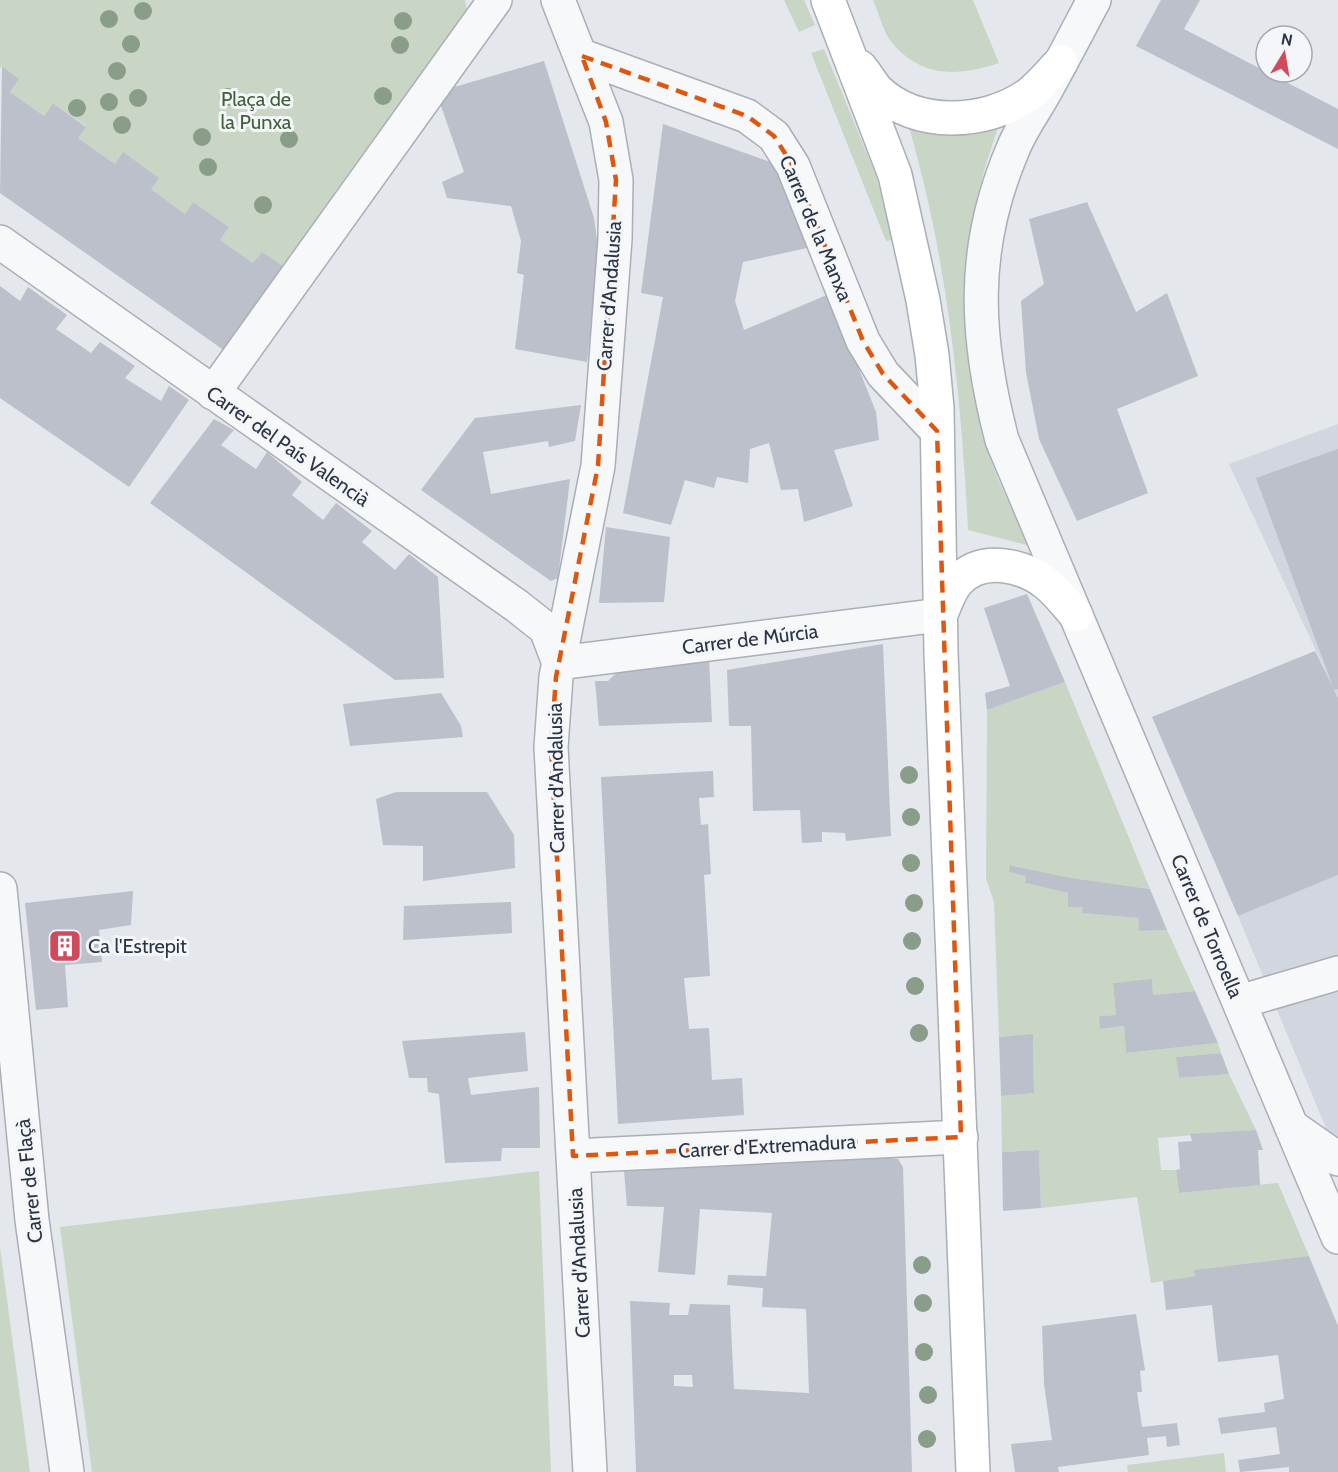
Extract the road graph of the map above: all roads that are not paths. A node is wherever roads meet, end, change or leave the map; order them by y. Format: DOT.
graph roads {
  1 [pos="495,0"];
  2 [pos="558,0"];
  3 [pos="828,0"];
  4 [pos="1094,0"];
  5 [pos="843,44"];
  6 [pos="582,56"];
  7 [pos="1061,62"];
  8 [pos="0,243"];
  9 [pos="213,393"];
  10 [pos="937,431"];
  11 [pos="940,615"];
  12 [pos="1076,615"];
  13 [pos="559,663"];
  14 [pos="0,889"];
  15 [pos="1338,973"];
  16 [pos="1239,1002"];
  17 [pos="1291,1126"];
  18 [pos="961,1137"];
  19 [pos="573,1156"];
  20 [pos="1338,1159"];
  21 [pos="1338,1237"];
  22 [pos="67,1472"];
  23 [pos="590,1472"];
  24 [pos="973,1472"];
  1 -- 9 [label="street"];
  2 -- 6 [label="street, Carrer d'Andalusia"];
  3 -- 5 [label="street"];
  4 -- 7 [label="street, Carrer de Torroella"];
  5 -- 7 [label="street"];
  5 -- 10 [label="street"];
  6 -- 10 [label="street, Carrer de la Manxa"];
  6 -- 13 [label="street, Carrer d'Andalusia"];
  7 -- 12 [label="street, Carrer de Torroella"];
  8 -- 9 [label="street, Carrer del País Valencià"];
  9 -- 13 [label="street, Carrer del País Valencià"];
  10 -- 11 [label="street"];
  11 -- 12 [label="street, Carrer de Torroella"];
  11 -- 13 [label="street, Carrer de Múrcia"];
  11 -- 18 [label="street"];
  12 -- 16 [label="street, Carrer de Torroella"];
  13 -- 19 [label="street, Carrer d'Andalusia"];
  14 -- 22 [label="street, Carrer de Flaçà"];
  15 -- 16 [label="street"];
  16 -- 17 [label="street, Carrer de Torroella"];
  17 -- 20 [label="street"];
  17 -- 21 [label="street, Carrer de Torroella"];
  18 -- 19 [label="street, Carrer d'Extremadura"];
  18 -- 24 [label="street"];
  19 -- 23 [label="street, Carrer d'Andalusia"];
}
